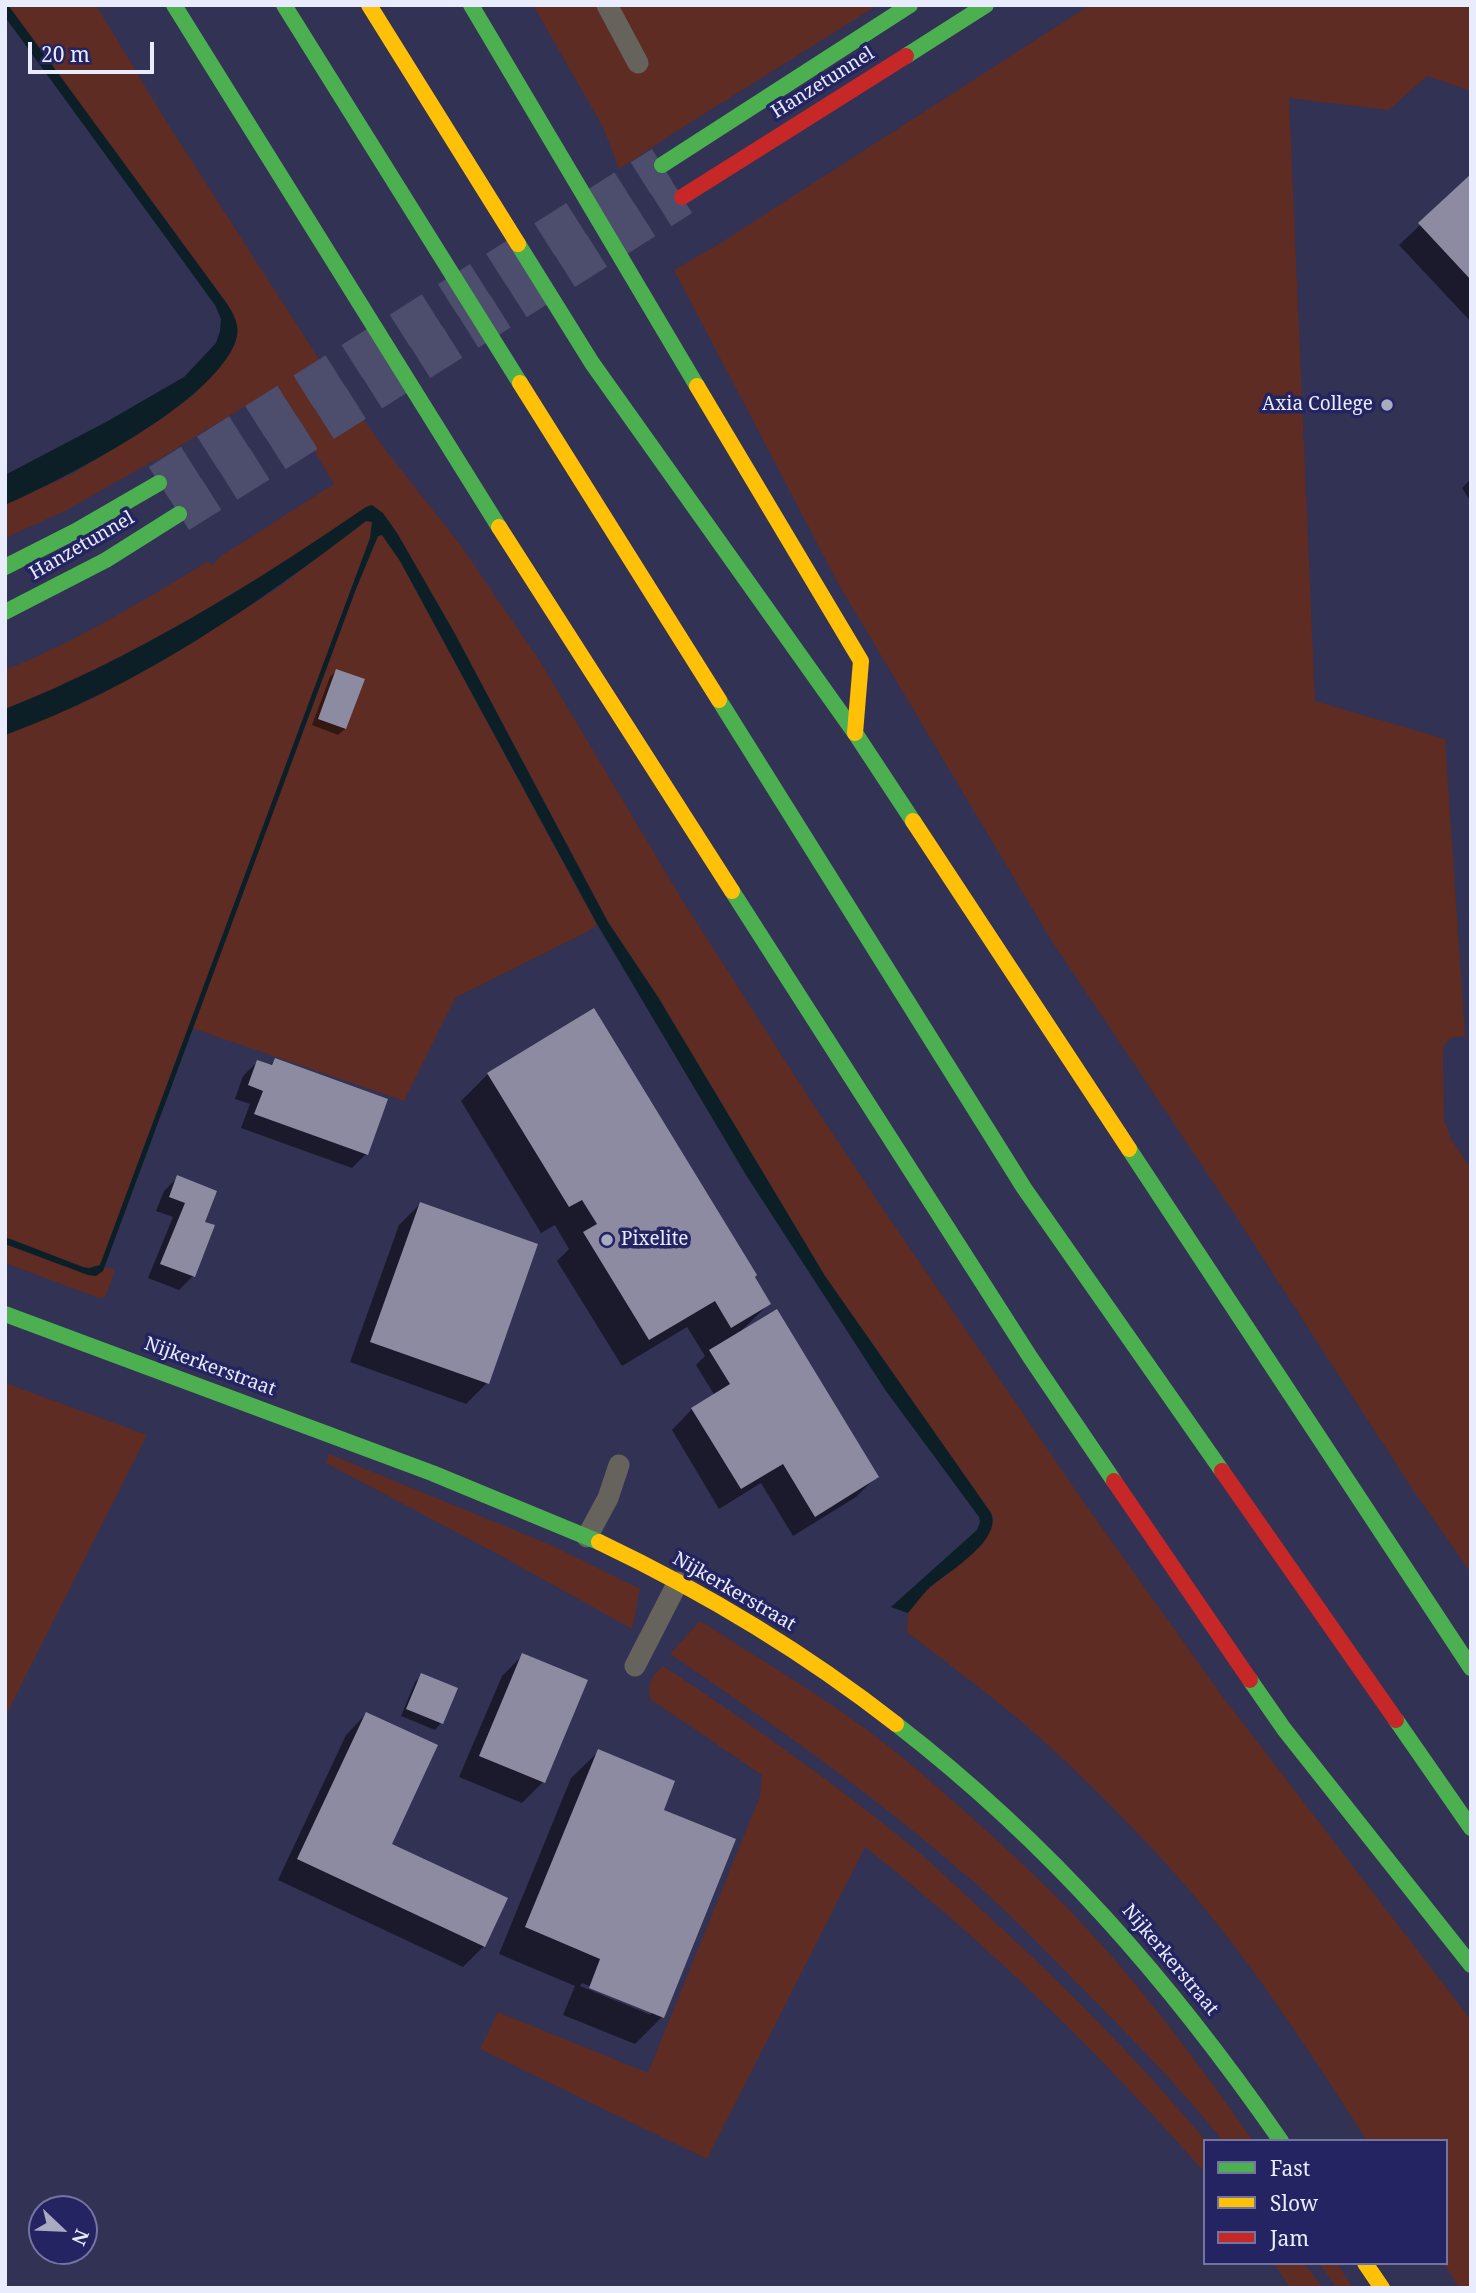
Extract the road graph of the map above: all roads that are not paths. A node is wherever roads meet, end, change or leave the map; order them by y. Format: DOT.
graph roads {
  1 [pos="174,5"];
  2 [pos="284,5"];
  3 [pos="369,5"];
  4 [pos="471,5"];
  5 [pos="607,5"];
  6 [pos="910,5"];
  7 [pos="986,5"];
  8 [pos="638,63"];
  9 [pos="662,165"];
  10 [pos="682,197"];
  11 [pos="159,483"];
  12 [pos="178,514"];
  13 [pos="5,567"];
  14 [pos="5,612"];
  15 [pos="855,733"];
  16 [pos="5,1314"];
  17 [pos="619,1465"];
  18 [pos="587,1536"];
  19 [pos="678,1582"];
  20 [pos="635,1666"];
  21 [pos="1471,1668"];
  22 [pos="1471,1828"];
  23 [pos="1471,1965"];
  24 [pos="1280,2139"];
  25 [pos="1366,2265"];
  26 [pos="1382,2288"];
  1 -- 23 [label="main road"];
  2 -- 22 [label="main road"];
  3 -- 15 [label="main road"];
  4 -- 15 [label="main road"];
  5 -- 8 [label="lane"];
  6 -- 9 [label="main road, Hanzetunnel"];
  7 -- 10 [label="main road, Hanzetunnel"];
  11 -- 13 [label="main road, Hanzetunnel"];
  12 -- 14 [label="main road, Hanzetunnel"];
  15 -- 21 [label="main road"];
  16 -- 18 [label="main road, Nijkerkerstraat"];
  17 -- 18 [label="lane"];
  18 -- 19 [label="main road, Nijkerkerstraat"];
  19 -- 20 [label="lane"];
  19 -- 24 [label="main road, Nijkerkerstraat"];
  25 -- 26 [label="main road"];
}
